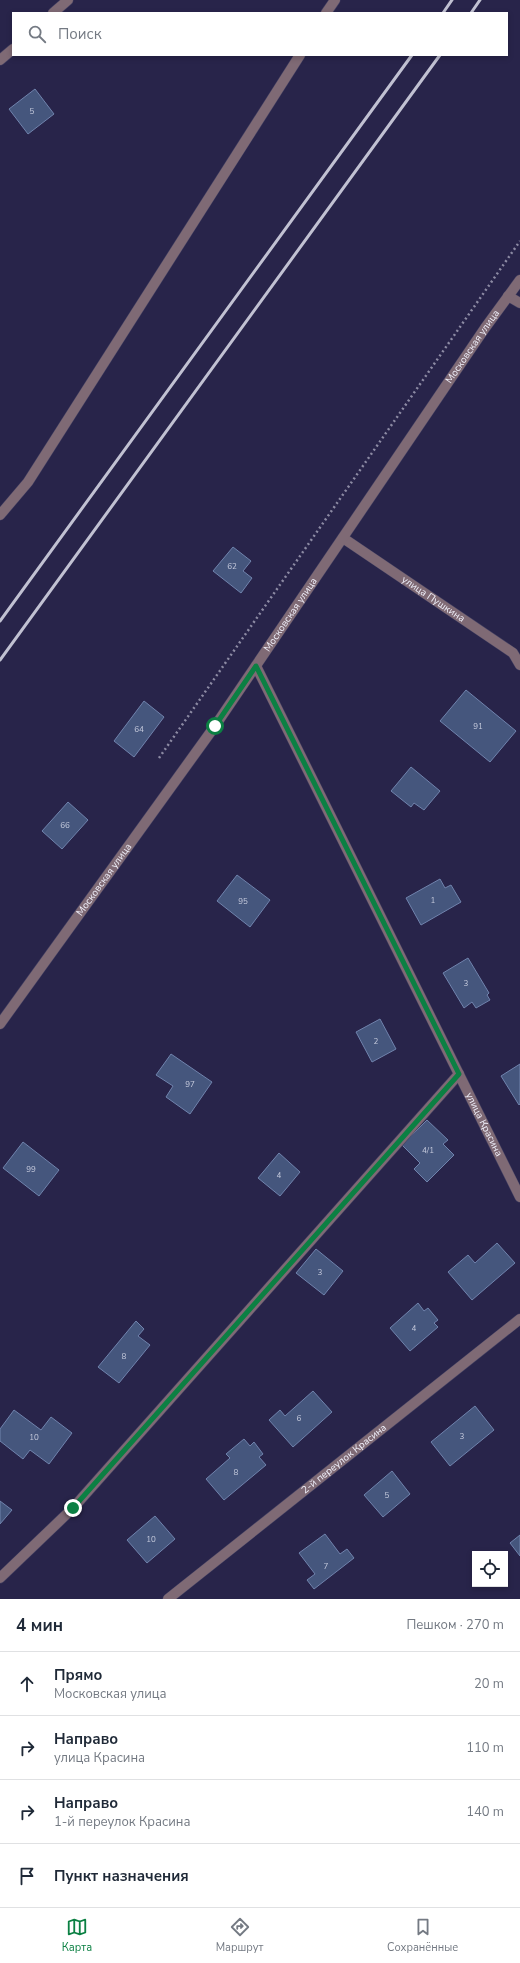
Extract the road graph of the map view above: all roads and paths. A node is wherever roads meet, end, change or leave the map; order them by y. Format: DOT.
graph roads {
  1 [pos="68,0"];
  2 [pos="335,0"];
  3 [pos="54,12"];
  4 [pos="327,12"];
  5 [pos="12,50"];
  6 [pos="299,56"];
  7 [pos="0,60"];
  8 [pos="520,241"];
  9 [pos="520,280"];
  10 [pos="508,296"];
  11 [pos="520,303"];
  12 [pos="0,516"];
  13 [pos="343,538"];
  14 [pos="520,665"];
  15 [pos="256,666"];
  16 [pos="159,758"];
  17 [pos="0,1024"];
  18 [pos="459,1074"];
  19 [pos="520,1197"];
  20 [pos="520,1319"];
  21 [pos="0,1578"];
  22 [pos="168,1599"];
  1 -- 3 [label="street"];
  2 -- 4 [label="street"];
  5 -- 7 [label="street"];
  6 -- 12 [label="street"];
  8 -- 16 [label="path"];
  9 -- 10 [label="street, Московская улица"];
  10 -- 11 [label="street"];
  10 -- 13 [label="street, Московская улица"];
  13 -- 14 [label="street, улица Пушкина"];
  13 -- 15 [label="street, Московская улица"];
  15 -- 17 [label="street, Московская улица"];
  15 -- 18 [label="street, улица Красина"];
  18 -- 19 [label="street, улица Красина"];
  18 -- 21 [label="street"];
  20 -- 22 [label="street, 2-й переулок Красина"];
}
